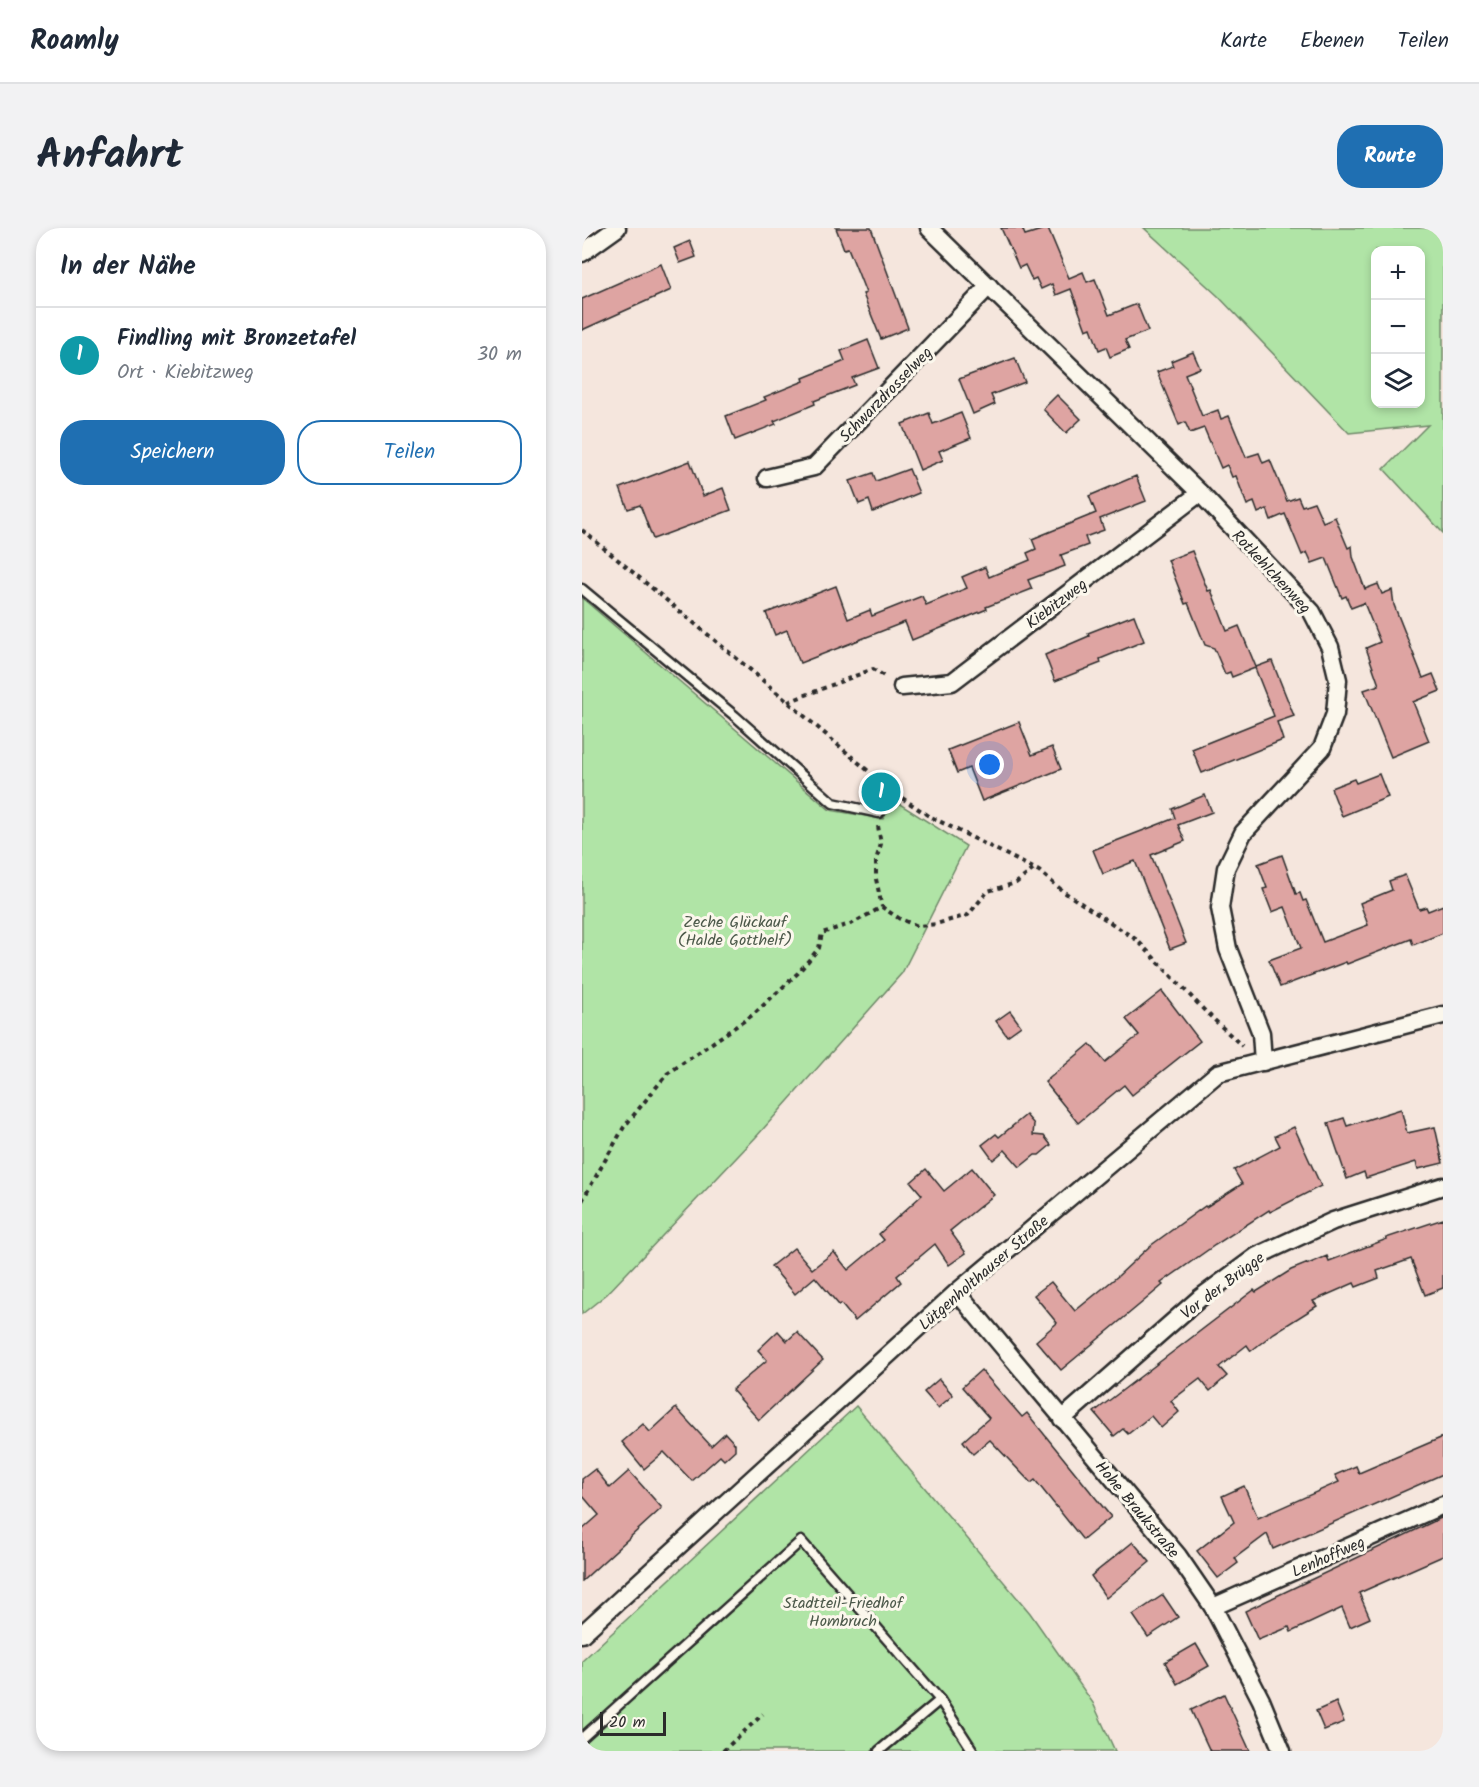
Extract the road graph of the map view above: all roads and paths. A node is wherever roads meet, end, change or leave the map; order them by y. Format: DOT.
graph roads {
  1 [pos="617,228"];
  2 [pos="929,228"];
  3 [pos="582,253"];
  4 [pos="989,286"];
  5 [pos="767,478"];
  6 [pos="1200,493"];
  7 [pos="582,530"];
  8 [pos="582,588"];
  9 [pos="902,687"];
  10 [pos="788,702"];
  11 [pos="891,790"];
  12 [pos="879,813"];
  13 [pos="1034,869"];
  14 [pos="882,907"];
  15 [pos="1443,1015"];
  16 [pos="1263,1062"];
  17 [pos="1443,1186"];
  18 [pos="582,1201"];
  19 [pos="957,1292"];
  20 [pos="1062,1419"];
  21 [pos="1443,1505"];
  22 [pos="1214,1607"];
  23 [pos="582,1634"];
  24 [pos="940,1700"];
  25 [pos="764,1714"];
  26 [pos="582,1738"];
  27 [pos="723,1751"];
  28 [pos="879,1751"];
  29 [pos="973,1751"];
  30 [pos="1282,1751"];
  1 -- 3 [label="street"];
  2 -- 4 [label="street, Rotkehlchenweg"];
  4 -- 5 [label="street, Schwarzdrosselweg"];
  4 -- 6 [label="street, Rotkehlchenweg"];
  6 -- 9 [label="street, Kiebitzweg"];
  6 -- 16 [label="street, Rotkehlchenweg"];
  7 -- 10 [label="path"];
  8 -- 12 [label="lane"];
  9 -- 10 [label="path"];
  10 -- 11 [label="path"];
  11 -- 12 [label="lane"];
  11 -- 13 [label="path"];
  12 -- 14 [label="path"];
  13 -- 14 [label="path"];
  13 -- 16 [label="path"];
  14 -- 18 [label="path"];
  15 -- 16 [label="street, Lütgenholthauser Straße"];
  16 -- 19 [label="street, Lütgenholthauser Straße"];
  17 -- 20 [label="street, Vor der Brügge"];
  19 -- 20 [label="street, Hohe Braukstraße"];
  19 -- 23 [label="street, Lütgenholthauser Straße"];
  20 -- 22 [label="street, Hohe Braukstraße"];
  21 -- 22 [label="street, Lenhoffweg"];
  22 -- 30 [label="street, Hohe Braukstraße"];
  24 -- 26 [label="lane"];
  24 -- 28 [label="lane"];
  24 -- 29 [label="lane"];
  25 -- 27 [label="path"];
}
